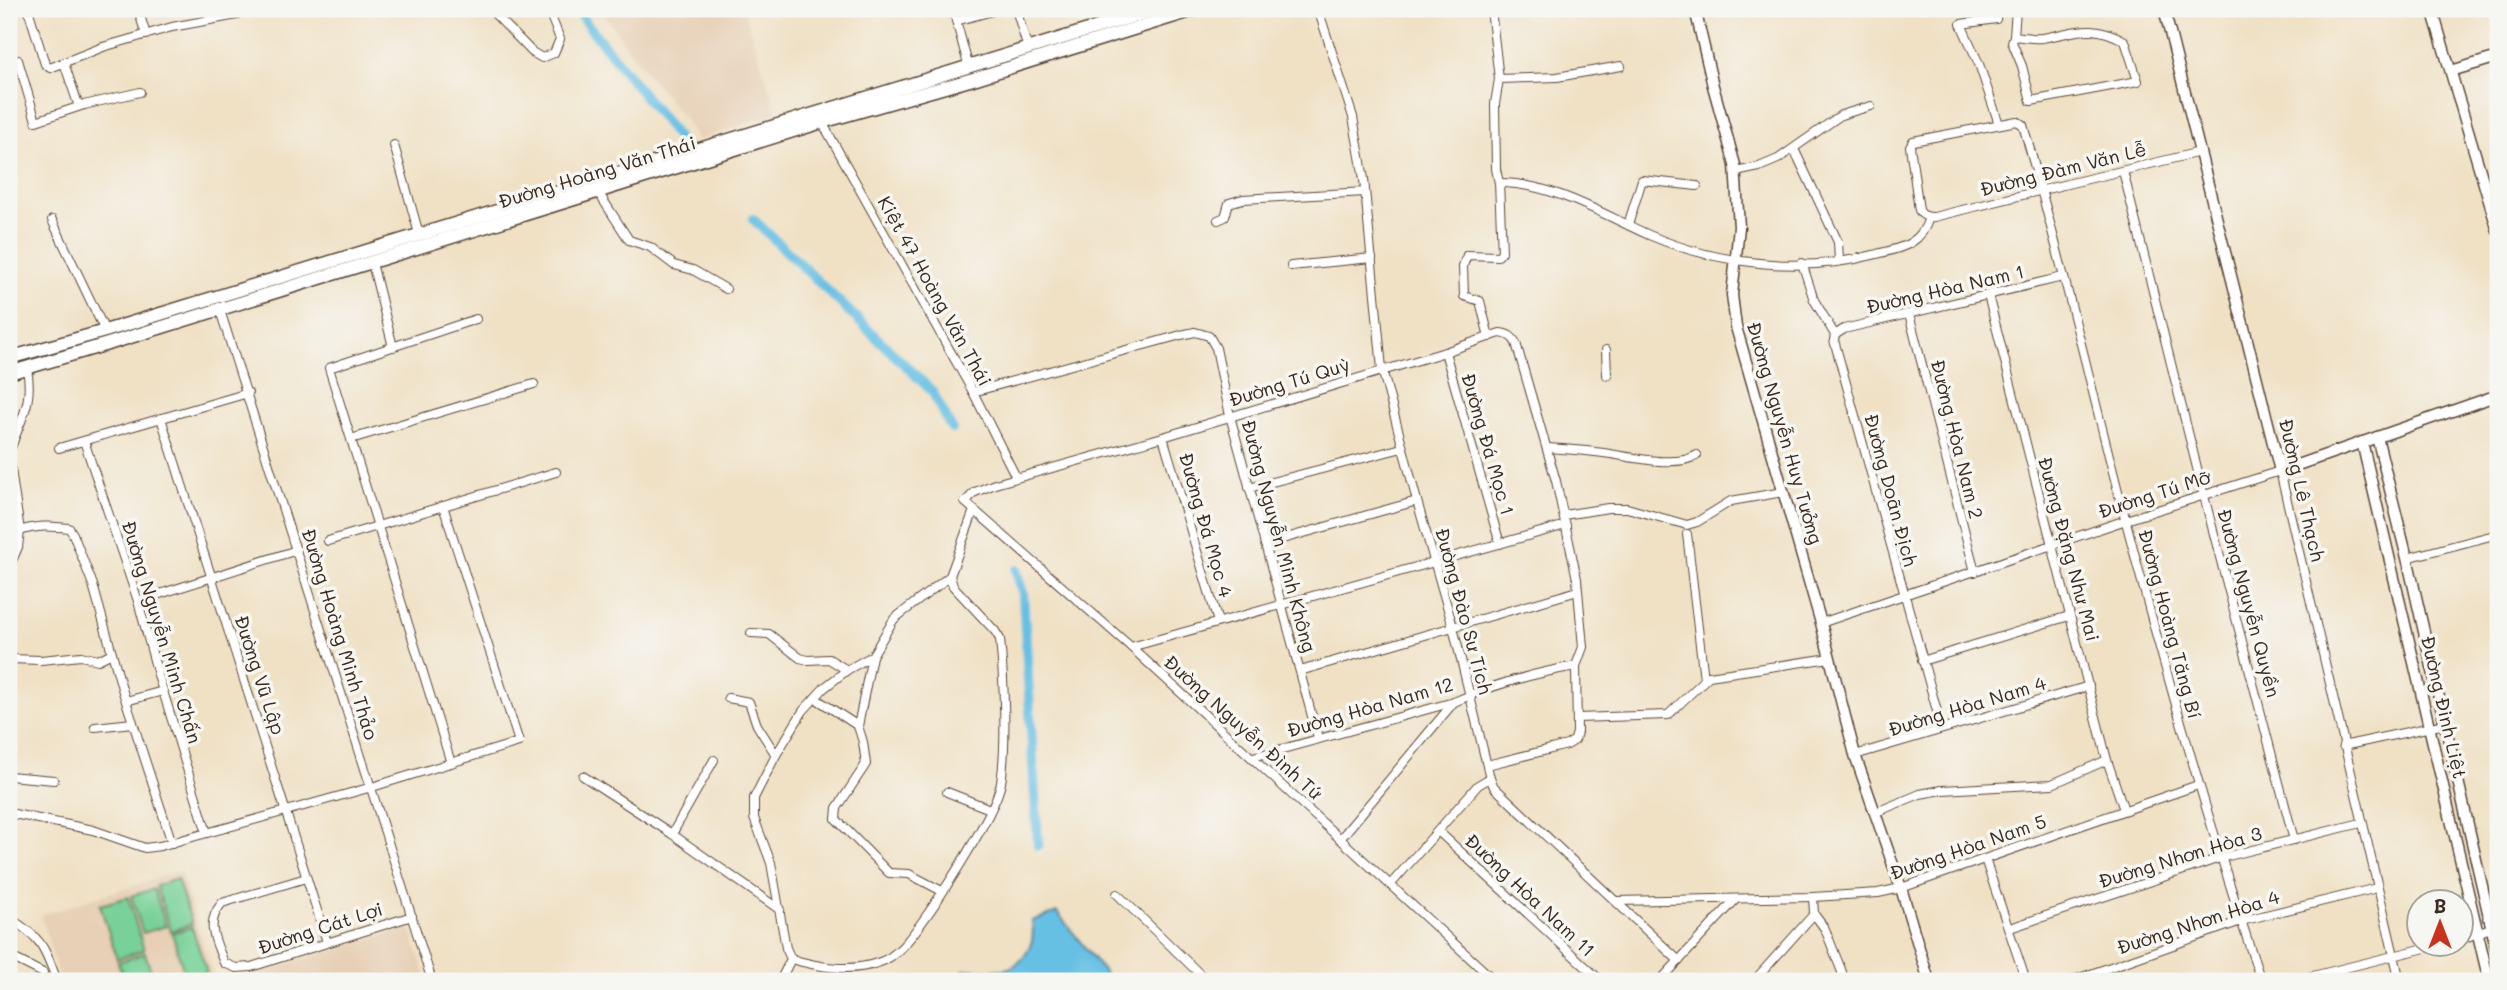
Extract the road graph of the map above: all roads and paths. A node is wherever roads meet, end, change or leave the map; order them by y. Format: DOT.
graph roads {
  1 [pos="28,9"];
  2 [pos="138,9"];
  3 [pos="490,9"];
  4 [pos="548,9"];
  5 [pos="953,9"];
  6 [pos="1000,9"];
  7 [pos="1016,9"];
  8 [pos="1157,9"];
  9 [pos="1197,9"];
  10 [pos="1318,9"];
  11 [pos="1491,9"];
  12 [pos="1695,9"];
  13 [pos="1997,9"];
  14 [pos="2016,9"];
  15 [pos="2164,9"];
  16 [pos="2432,9"];
  17 [pos="237,15"];
  18 [pos="956,21"];
  19 [pos="146,36"];
  20 [pos="2014,36"];
  21 [pos="1028,49"];
  22 [pos="2498,57"];
  23 [pos="19,60"];
  24 [pos="64,63"];
  25 [pos="1621,66"];
  26 [pos="970,68"];
  27 [pos="2451,71"];
  28 [pos="1499,79"];
  29 [pos="140,92"];
  30 [pos="84,105"];
  31 [pos="1871,106"];
  32 [pos="821,122"];
  33 [pos="1999,124"];
  34 [pos="740,141"];
  35 [pos="394,145"];
  36 [pos="1794,149"];
  37 [pos="2200,152"];
  38 [pos="2123,171"];
  39 [pos="1736,172"];
  40 [pos="1499,183"];
  41 [pos="1697,186"];
  42 [pos="2041,191"];
  43 [pos="598,192"];
  44 [pos="1365,192"];
  45 [pos="1932,217"];
  46 [pos="52,220"];
  47 [pos="1217,220"];
  48 [pos="1628,225"];
  49 [pos="2498,231"];
  50 [pos="419,234"];
  51 [pos="1372,258"];
  52 [pos="1736,258"];
  53 [pos="1839,261"];
  54 [pos="372,262"];
  55 [pos="1802,263"];
  56 [pos="1291,266"];
  57 [pos="2063,277"];
  58 [pos="726,289"];
  59 [pos="1988,295"];
  60 [pos="218,303"];
  61 [pos="1909,314"];
  62 [pos="476,319"];
  63 [pos="105,331"];
  64 [pos="1835,335"];
  65 [pos="1489,337"];
  66 [pos="393,347"];
  67 [pos="1606,350"];
  68 [pos="1445,352"];
  69 [pos="9,358"];
  70 [pos="27,369"];
  71 [pos="1382,369"];
  72 [pos="9,373"];
  73 [pos="1607,375"];
  74 [pos="534,384"];
  75 [pos="974,392"];
  76 [pos="248,393"];
  77 [pos="2498,396"];
  78 [pos="1230,416"];
  79 [pos="161,418"];
  80 [pos="1163,437"];
  81 [pos="2377,437"];
  82 [pos="351,439"];
  83 [pos="85,441"];
  84 [pos="2362,442"];
  85 [pos="59,448"];
  86 [pos="1402,448"];
  87 [pos="1546,448"];
  88 [pos="9,455"];
  89 [pos="1697,455"];
  90 [pos="9,469"];
  91 [pos="2280,471"];
  92 [pos="556,472"];
  93 [pos="1016,477"];
  94 [pos="1250,488"];
  95 [pos="1783,492"];
  96 [pos="2204,496"];
  97 [pos="1417,500"];
  98 [pos="965,502"];
  99 [pos="443,506"];
  100 [pos="974,510"];
  101 [pos="1564,515"];
  102 [pos="2126,520"];
  103 [pos="1566,525"];
  104 [pos="378,526"];
  105 [pos="19,534"];
  106 [pos="1687,534"];
  107 [pos="2498,534"];
  108 [pos="9,538"];
  109 [pos="328,541"];
  110 [pos="1265,544"];
  111 [pos="1500,544"];
  112 [pos="2051,547"];
  113 [pos="297,550"];
  114 [pos="2407,558"];
  115 [pos="1434,562"];
  116 [pos="9,568"];
  117 [pos="1975,572"];
  118 [pos="950,576"];
  119 [pos="212,577"];
  120 [pos="1578,591"];
  121 [pos="1904,596"];
  122 [pos="138,601"];
  123 [pos="1281,605"];
  124 [pos="2069,615"];
  125 [pos="1218,622"];
  126 [pos="1821,623"];
  127 [pos="1453,627"];
  128 [pos="751,633"];
  129 [pos="1131,646"];
  130 [pos="112,653"];
  131 [pos="872,656"];
  132 [pos="1830,658"];
  133 [pos="9,659"];
  134 [pos="1922,661"];
  135 [pos="1576,666"];
  136 [pos="848,670"];
  137 [pos="1300,671"];
  138 [pos="1704,679"];
  139 [pos="2089,686"];
  140 [pos="163,691"];
  141 [pos="1471,694"];
  142 [pos="727,698"];
  143 [pos="815,698"];
  144 [pos="126,701"];
  145 [pos="1454,702"];
  146 [pos="1577,718"];
  147 [pos="133,723"];
  148 [pos="2445,724"];
  149 [pos="858,726"];
  150 [pos="95,727"];
  151 [pos="2431,727"];
  152 [pos="1942,729"];
  153 [pos="1318,738"];
  154 [pos="2343,747"];
  155 [pos="776,755"];
  156 [pos="1855,755"];
  157 [pos="1253,757"];
  158 [pos="714,760"];
  159 [pos="2107,760"];
  160 [pos="451,763"];
  161 [pos="1487,765"];
  162 [pos="9,776"];
  163 [pos="583,776"];
  164 [pos="1490,778"];
  165 [pos="54,780"];
  166 [pos="2198,785"];
  167 [pos="372,788"];
  168 [pos="947,792"];
  169 [pos="990,809"];
  170 [pos="2124,810"];
  171 [pos="285,811"];
  172 [pos="9,813"];
  173 [pos="1874,813"];
  174 [pos="2361,823"];
  175 [pos="1438,831"];
  176 [pos="207,833"];
  177 [pos="672,834"];
  178 [pos="1341,838"];
  179 [pos="2294,840"];
  180 [pos="172,843"];
  181 [pos="2220,858"];
  182 [pos="1984,859"];
  183 [pos="306,878"];
  184 [pos="1391,884"];
  185 [pos="1901,888"];
  186 [pos="2376,888"];
  187 [pos="942,891"];
  188 [pos="1117,894"];
  189 [pos="1814,897"];
  190 [pos="1736,899"];
  191 [pos="1616,901"];
  192 [pos="780,910"];
  193 [pos="1814,914"];
  194 [pos="412,916"];
  195 [pos="9,918"];
  196 [pos="2241,921"];
  197 [pos="2495,927"];
  198 [pos="2010,929"];
  199 [pos="2479,934"];
  200 [pos="2476,935"];
  201 [pos="327,942"];
  202 [pos="2406,954"];
  203 [pos="9,956"];
  204 [pos="2498,956"];
  205 [pos="2394,958"];
  206 [pos="49,959"];
  207 [pos="790,959"];
  208 [pos="1679,961"];
  209 [pos="2334,972"];
  210 [pos="41,977"];
  211 [pos="57,981"];
  212 [pos="432,981"];
  213 [pos="780,981"];
  214 [pos="1207,981"];
  215 [pos="1495,981"];
  216 [pos="1601,981"];
  217 [pos="1660,981"];
  218 [pos="1754,981"];
  219 [pos="1842,981"];
  220 [pos="1929,981"];
  221 [pos="2026,981"];
  222 [pos="2071,981"];
  223 [pos="2261,981"];
  224 [pos="2293,981"];
  225 [pos="2336,981"];
  226 [pos="2400,981"];
  227 [pos="2489,981"];
  1 -- 24 [label="street"];
  2 -- 19 [label="street"];
  3 -- 4 [label="street"];
  5 -- 18 [label="street"];
  6 -- 18 [label="street"];
  7 -- 21 [label="street"];
  8 -- 21 [label="main road, Đường Hoàng Văn Thái"];
  9 -- 32 [label="main road, Đường Hoàng Văn Thái"];
  10 -- 44 [label="street, Đường Đào Sư Tích"];
  11 -- 28 [label="street"];
  12 -- 39 [label="street, Đường Nguyễn Huy Tưởng"];
  13 -- 33 [label="street"];
  14 -- 20 [label="street"];
  15 -- 37 [label="street, Đường Lê Thạch"];
  16 -- 27 [label="street"];
  17 -- 19 [label="street"];
  18 -- 26 [label="street"];
  19 -- 24 [label="street"];
  20 -- 20 [label="street"];
  21 -- 26 [label="main road, Đường Hoàng Văn Thái"];
  22 -- 27 [label="street"];
  23 -- 30 [label="street"];
  24 -- 30 [label="street"];
  25 -- 28 [label="street"];
  26 -- 34 [label="main road, Đường Hoàng Văn Thái"];
  27 -- 49 [label="street"];
  28 -- 40 [label="street"];
  29 -- 30 [label="street"];
  31 -- 36 [label="street"];
  32 -- 34 [label="main road, Đường Hoàng Văn Thái"];
  32 -- 75 [label="street, Kiệt 47 Hoàng Văn Thái"];
  33 -- 42 [label="street, Đường Hoàng Tăng Bí"];
  33 -- 45 [label="street"];
  34 -- 43 [label="main road, Đường Hoàng Văn Thái"];
  34 -- 50 [label="main road, Đường Hoàng Văn Thái"];
  35 -- 50 [label="street"];
  36 -- 39 [label="street"];
  36 -- 53 [label="street"];
  37 -- 38 [label="street, Đường Đàm Văn Lễ"];
  37 -- 91 [label="street, Đường Lê Thạch"];
  38 -- 42 [label="street, Đường Đàm Văn Lễ"];
  38 -- 96 [label="street, Đường Nguyễn Quyền"];
  39 -- 52 [label="street, Đường Nguyễn Huy Tưởng"];
  40 -- 48 [label="street"];
  40 -- 65 [label="street"];
  41 -- 48 [label="street"];
  42 -- 45 [label="street, Đường Đàm Văn Lễ"];
  42 -- 57 [label="street, Đường Hoàng Tăng Bí"];
  43 -- 54 [label="main road, Đường Hoàng Văn Thái"];
  43 -- 58 [label="street"];
  44 -- 47 [label="street"];
  44 -- 51 [label="street, Đường Đào Sư Tích"];
  45 -- 53 [label="street"];
  46 -- 63 [label="street"];
  48 -- 52 [label="street"];
  50 -- 60 [label="main road, Đường Hoàng Văn Thái"];
  51 -- 56 [label="street"];
  51 -- 71 [label="street, Đường Đào Sư Tích"];
  52 -- 55 [label="street"];
  52 -- 95 [label="street, Đường Nguyễn Huy Tưởng"];
  53 -- 55 [label="street"];
  54 -- 60 [label="main road, Đường Hoàng Văn Thái"];
  54 -- 66 [label="street"];
  55 -- 64 [label="street, Đường Doãn Địch"];
  57 -- 59 [label="street, Đường Hòa Nam 1"];
  57 -- 102 [label="street, Đường Hoàng Tăng Bí"];
  59 -- 61 [label="street, Đường Hòa Nam 1"];
  59 -- 112 [label="street, Đường Đặng Như Mai"];
  60 -- 63 [label="main road, Đường Hoàng Văn Thái"];
  60 -- 70 [label="main road, Đường Hoàng Văn Thái"];
  60 -- 76 [label="street, Đường Hoàng Minh Thảo"];
  61 -- 64 [label="street, Đường Hòa Nam 1"];
  61 -- 117 [label="street, Đường Hòa Nam 2"];
  62 -- 66 [label="street"];
  63 -- 69 [label="main road, Đường Hoàng Văn Thái"];
  64 -- 121 [label="street, Đường Doãn Địch"];
  65 -- 68 [label="street, Đường Tú Quỳ"];
  65 -- 87 [label="street"];
  66 -- 82 [label="street"];
  67 -- 73 [label="street"];
  68 -- 71 [label="street, Đường Tú Quỳ"];
  68 -- 111 [label="street, Đường Đá Mọc 1"];
  70 -- 72 [label="main road, Đường Hoàng Văn Thái"];
  70 -- 88 [label="street"];
  71 -- 78 [label="street, Đường Tú Quỳ"];
  71 -- 86 [label="street, Đường Đào Sư Tích"];
  74 -- 82 [label="street"];
  75 -- 78 [label="street, Đường Nguyễn Minh Không"];
  75 -- 93 [label="street, Kiệt 47 Hoàng Văn Thái"];
  76 -- 79 [label="street"];
  76 -- 113 [label="street, Đường Hoàng Minh Thảo"];
  77 -- 81 [label="street, Đường Tú Mỡ"];
  78 -- 80 [label="street, Đường Tú Quỳ"];
  78 -- 94 [label="street, Đường Nguyễn Minh Không"];
  79 -- 83 [label="street"];
  79 -- 119 [label="street, Đường Vũ Lập"];
  80 -- 93 [label="street, Đường Tú Quỳ"];
  80 -- 125 [label="street, Đường Đá Mọc 4"];
  81 -- 84 [label="street, Đường Tú Mỡ"];
  81 -- 114 [label="street, Đường Đinh Liệt"];
  82 -- 104 [label="street"];
  83 -- 85 [label="street"];
  83 -- 122 [label="street, Đường Nguyễn Minh Chấn"];
  84 -- 91 [label="street, Đường Tú Mỡ"];
  84 -- 151 [label="street, Đường Đinh Liệt"];
  86 -- 94 [label="street"];
  86 -- 97 [label="street, Đường Đào Sư Tích"];
  87 -- 89 [label="street"];
  87 -- 101 [label="street"];
  88 -- 90 [label="street"];
  90 -- 105 [label="street"];
  91 -- 96 [label="street, Đường Tú Mỡ"];
  91 -- 154 [label="street, Đường Lê Thạch"];
  92 -- 99 [label="street"];
  93 -- 98 [label="street, Đường Tú Quỳ"];
  94 -- 110 [label="street, Đường Nguyễn Minh Không"];
  95 -- 101 [label="street"];
  95 -- 126 [label="street, Đường Nguyễn Huy Tưởng"];
  96 -- 102 [label="street, Đường Tú Mỡ"];
  96 -- 179 [label="street, Đường Nguyễn Quyền"];
  97 -- 110 [label="street"];
  97 -- 115 [label="street, Đường Đào Sư Tích"];
  98 -- 100 [label="street, Đường Nguyễn Đình Tứ"];
  99 -- 104 [label="street"];
  99 -- 160 [label="street"];
  100 -- 118 [label="street"];
  100 -- 129 [label="street, Đường Nguyễn Đình Tứ"];
  101 -- 103 [label="street"];
  102 -- 112 [label="street, Đường Tú Mỡ"];
  102 -- 166 [label="street, Đường Hoàng Tăng Bí"];
  103 -- 111 [label="street"];
  103 -- 120 [label="street"];
  104 -- 109 [label="street"];
  104 -- 160 [label="street"];
  105 -- 108 [label="street"];
  105 -- 116 [label="street"];
  105 -- 130 [label="street"];
  106 -- 138 [label="street"];
  107 -- 114 [label="street"];
  110 -- 123 [label="street, Đường Nguyễn Minh Không"];
  111 -- 115 [label="street"];
  112 -- 117 [label="street, Đường Tú Mỡ"];
  112 -- 124 [label="street, Đường Đặng Như Mai"];
  113 -- 119 [label="street"];
  113 -- 167 [label="street, Đường Hoàng Minh Thảo"];
  114 -- 148 [label="street, Đường Đinh Liệt"];
  115 -- 123 [label="street"];
  115 -- 127 [label="street, Đường Đào Sư Tích"];
  117 -- 121 [label="street, Đường Tú Mỡ"];
  118 -- 131 [label="street"];
  118 -- 169 [label="street"];
  119 -- 122 [label="street"];
  119 -- 171 [label="street, Đường Vũ Lập"];
  120 -- 127 [label="street"];
  120 -- 135 [label="street"];
  121 -- 126 [label="street, Đường Tú Mỡ"];
  121 -- 134 [label="street, Đường Doãn Địch"];
  122 -- 140 [label="street, Đường Nguyễn Minh Chấn"];
  123 -- 125 [label="street"];
  123 -- 137 [label="street, Đường Nguyễn Minh Không"];
  124 -- 134 [label="street"];
  124 -- 139 [label="street, Đường Đặng Như Mai"];
  125 -- 129 [label="street"];
  126 -- 132 [label="street, Đường Nguyễn Huy Tưởng"];
  127 -- 137 [label="street"];
  127 -- 141 [label="street, Đường Đào Sư Tích"];
  128 -- 136 [label="street"];
  129 -- 157 [label="street, Đường Nguyễn Đình Tứ"];
  130 -- 133 [label="street"];
  130 -- 144 [label="street"];
  131 -- 136 [label="street"];
  131 -- 149 [label="street"];
  132 -- 138 [label="street"];
  132 -- 156 [label="street, Đường Nguyễn Huy Tưởng"];
  134 -- 152 [label="street, Đường Doãn Địch"];
  135 -- 141 [label="street, Đường Hòa Nam 12"];
  135 -- 146 [label="street"];
  136 -- 143 [label="street"];
  137 -- 153 [label="street, Đường Nguyễn Minh Không"];
  138 -- 146 [label="street"];
  139 -- 152 [label="street, Đường Hòa Nam 4"];
  139 -- 159 [label="street, Đường Đặng Như Mai"];
  140 -- 144 [label="street"];
  140 -- 176 [label="street, Đường Nguyễn Minh Chấn"];
  141 -- 145 [label="street, Đường Hòa Nam 12"];
  141 -- 161 [label="street, Đường Đào Sư Tích"];
  142 -- 155 [label="street"];
  143 -- 149 [label="street"];
  143 -- 155 [label="street"];
  144 -- 147 [label="street"];
  145 -- 153 [label="street, Đường Hòa Nam 12"];
  145 -- 178 [label="street"];
  146 -- 161 [label="street"];
  147 -- 150 [label="street"];
  147 -- 180 [label="street"];
  148 -- 151 [label="street"];
  148 -- 197 [label="street, Đường Đinh Liệt"];
  149 -- 187 [label="street"];
  151 -- 154 [label="street"];
  151 -- 199 [label="street, Đường Đinh Liệt"];
  152 -- 156 [label="street, Đường Hòa Nam 4"];
  153 -- 157 [label="street, Đường Hòa Nam 12"];
  154 -- 174 [label="street, Đường Lê Thạch"];
  155 -- 192 [label="street"];
  156 -- 173 [label="street, Đường Nguyễn Huy Tưởng"];
  157 -- 178 [label="street, Đường Nguyễn Đình Tứ"];
  158 -- 177 [label="street"];
  159 -- 170 [label="street, Đường Đặng Như Mai"];
  159 -- 173 [label="street"];
  160 -- 167 [label="street"];
  161 -- 164 [label="street, Đường Đào Sư Tích"];
  162 -- 165 [label="street"];
  163 -- 177 [label="street"];
  164 -- 175 [label="street"];
  164 -- 191 [label="street, Đường Đào Sư Tích"];
  166 -- 170 [label="street, Đường Hòa Nam 5"];
  166 -- 181 [label="street, Đường Hoàng Tăng Bí"];
  167 -- 171 [label="street"];
  167 -- 194 [label="street, Đường Hoàng Minh Thảo"];
  168 -- 169 [label="street"];
  169 -- 187 [label="street"];
  170 -- 182 [label="street, Đường Hòa Nam 5"];
  171 -- 176 [label="street"];
  171 -- 183 [label="street, Đường Vũ Lập"];
  172 -- 180 [label="street"];
  173 -- 185 [label="street, Đường Nguyễn Huy Tưởng"];
  174 -- 179 [label="street, Đường Nhơn Hòa 3"];
  174 -- 186 [label="street, Đường Lê Thạch"];
  175 -- 184 [label="street"];
  175 -- 216 [label="street, Đường Hòa Nam 11"];
  176 -- 180 [label="street"];
  177 -- 192 [label="street"];
  178 -- 184 [label="street, Đường Nguyễn Đình Tứ"];
  179 -- 181 [label="street, Đường Nhơn Hòa 3"];
  181 -- 196 [label="street, Đường Hoàng Tăng Bí"];
  181 -- 198 [label="street, Đường Nhơn Hòa 3"];
  182 -- 185 [label="street, Đường Hòa Nam 5"];
  182 -- 198 [label="street"];
  183 -- 201 [label="street, Đường Vũ Lập"];
  183 -- 201 [label="street, Đường Cát Lợi"];
  184 -- 215 [label="street, Đường Nguyễn Đình Tứ"];
  185 -- 189 [label="street, Đường Hòa Nam 5"];
  185 -- 220 [label="street, Đường Nguyễn Huy Tưởng"];
  186 -- 196 [label="street, Đường Nhơn Hòa 4"];
  186 -- 205 [label="street, Đường Lê Thạch"];
  187 -- 207 [label="street"];
  188 -- 214 [label="street"];
  189 -- 190 [label="street, Đường Hòa Nam 5"];
  189 -- 193 [label="street"];
  190 -- 191 [label="street, Đường Hòa Nam 5"];
  190 -- 208 [label="street"];
  191 -- 208 [label="street, Đường Đào Sư Tích"];
  192 -- 207 [label="street"];
  193 -- 218 [label="street"];
  193 -- 219 [label="street"];
  194 -- 201 [label="street, Đường Cát Lợi"];
  194 -- 212 [label="street, Đường Hoàng Minh Thảo"];
  195 -- 206 [label="street"];
  196 -- 222 [label="street, Đường Nhơn Hòa 4"];
  196 -- 223 [label="street, Đường Hoàng Tăng Bí"];
  197 -- 199 [label="street"];
  197 -- 204 [label="street, Đường Đinh Liệt"];
  198 -- 221 [label="street"];
  199 -- 200 [label="street"];
  199 -- 227 [label="street, Đường Đinh Liệt"];
  202 -- 205 [label="street"];
  203 -- 210 [label="street"];
  205 -- 209 [label="street"];
  205 -- 226 [label="street, Đường Lê Thạch"];
  206 -- 210 [label="street"];
  206 -- 211 [label="street"];
  207 -- 213 [label="street"];
  208 -- 217 [label="street"];
  209 -- 224 [label="street"];
  209 -- 225 [label="street"];
}
